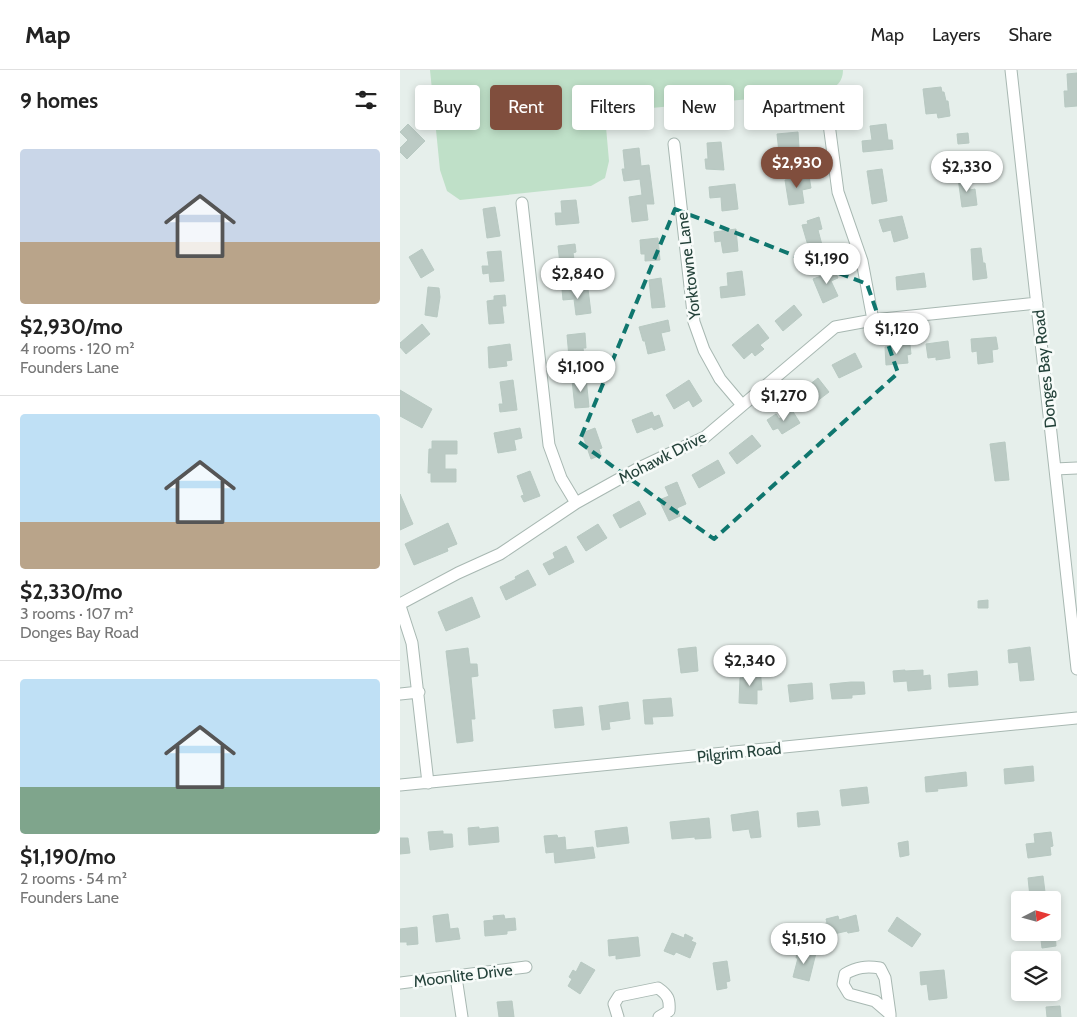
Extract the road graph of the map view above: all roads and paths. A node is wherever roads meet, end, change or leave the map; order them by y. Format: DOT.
graph roads {
  1 [pos="1012,70"];
  2 [pos="830,130"];
  3 [pos="674,144"];
  4 [pos="522,203"];
  5 [pos="1037,303"];
  6 [pos="872,320"];
  7 [pos="742,405"];
  8 [pos="1077,468"];
  9 [pos="1055,469"];
  10 [pos="576,503"];
  11 [pos="400,605"];
  12 [pos="1077,669"];
  13 [pos="419,692"];
  14 [pos="400,694"];
  15 [pos="1077,718"];
  16 [pos="428,783"];
  17 [pos="400,785"];
  18 [pos="526,967"];
  19 [pos="456,977"];
  20 [pos="400,982"];
  21 [pos="890,1016"];
  22 [pos="462,1017"];
  23 [pos="618,1017"];
  24 [pos="659,1017"];
  1 -- 5 [label="street, Donges Bay Road"];
  2 -- 6 [label="street"];
  3 -- 7 [label="street, Yorktowne Lane"];
  4 -- 10 [label="street"];
  5 -- 6 [label="street, Mohawk Drive"];
  5 -- 9 [label="street, Donges Bay Road"];
  6 -- 7 [label="street, Mohawk Drive"];
  7 -- 10 [label="street, Mohawk Drive"];
  8 -- 9 [label="street"];
  9 -- 12 [label="street, Donges Bay Road"];
  10 -- 11 [label="street, Mohawk Drive"];
  11 -- 13 [label="street"];
  13 -- 14 [label="street"];
  13 -- 16 [label="street"];
  15 -- 16 [label="street, Pilgrim Road"];
  16 -- 17 [label="street, Pilgrim Road"];
  18 -- 19 [label="street, Moonlite Drive"];
  19 -- 20 [label="street, Moonlite Drive"];
  19 -- 22 [label="street"];
  21 -- 21 [label="street"];
  23 -- 24 [label="street"];
}
